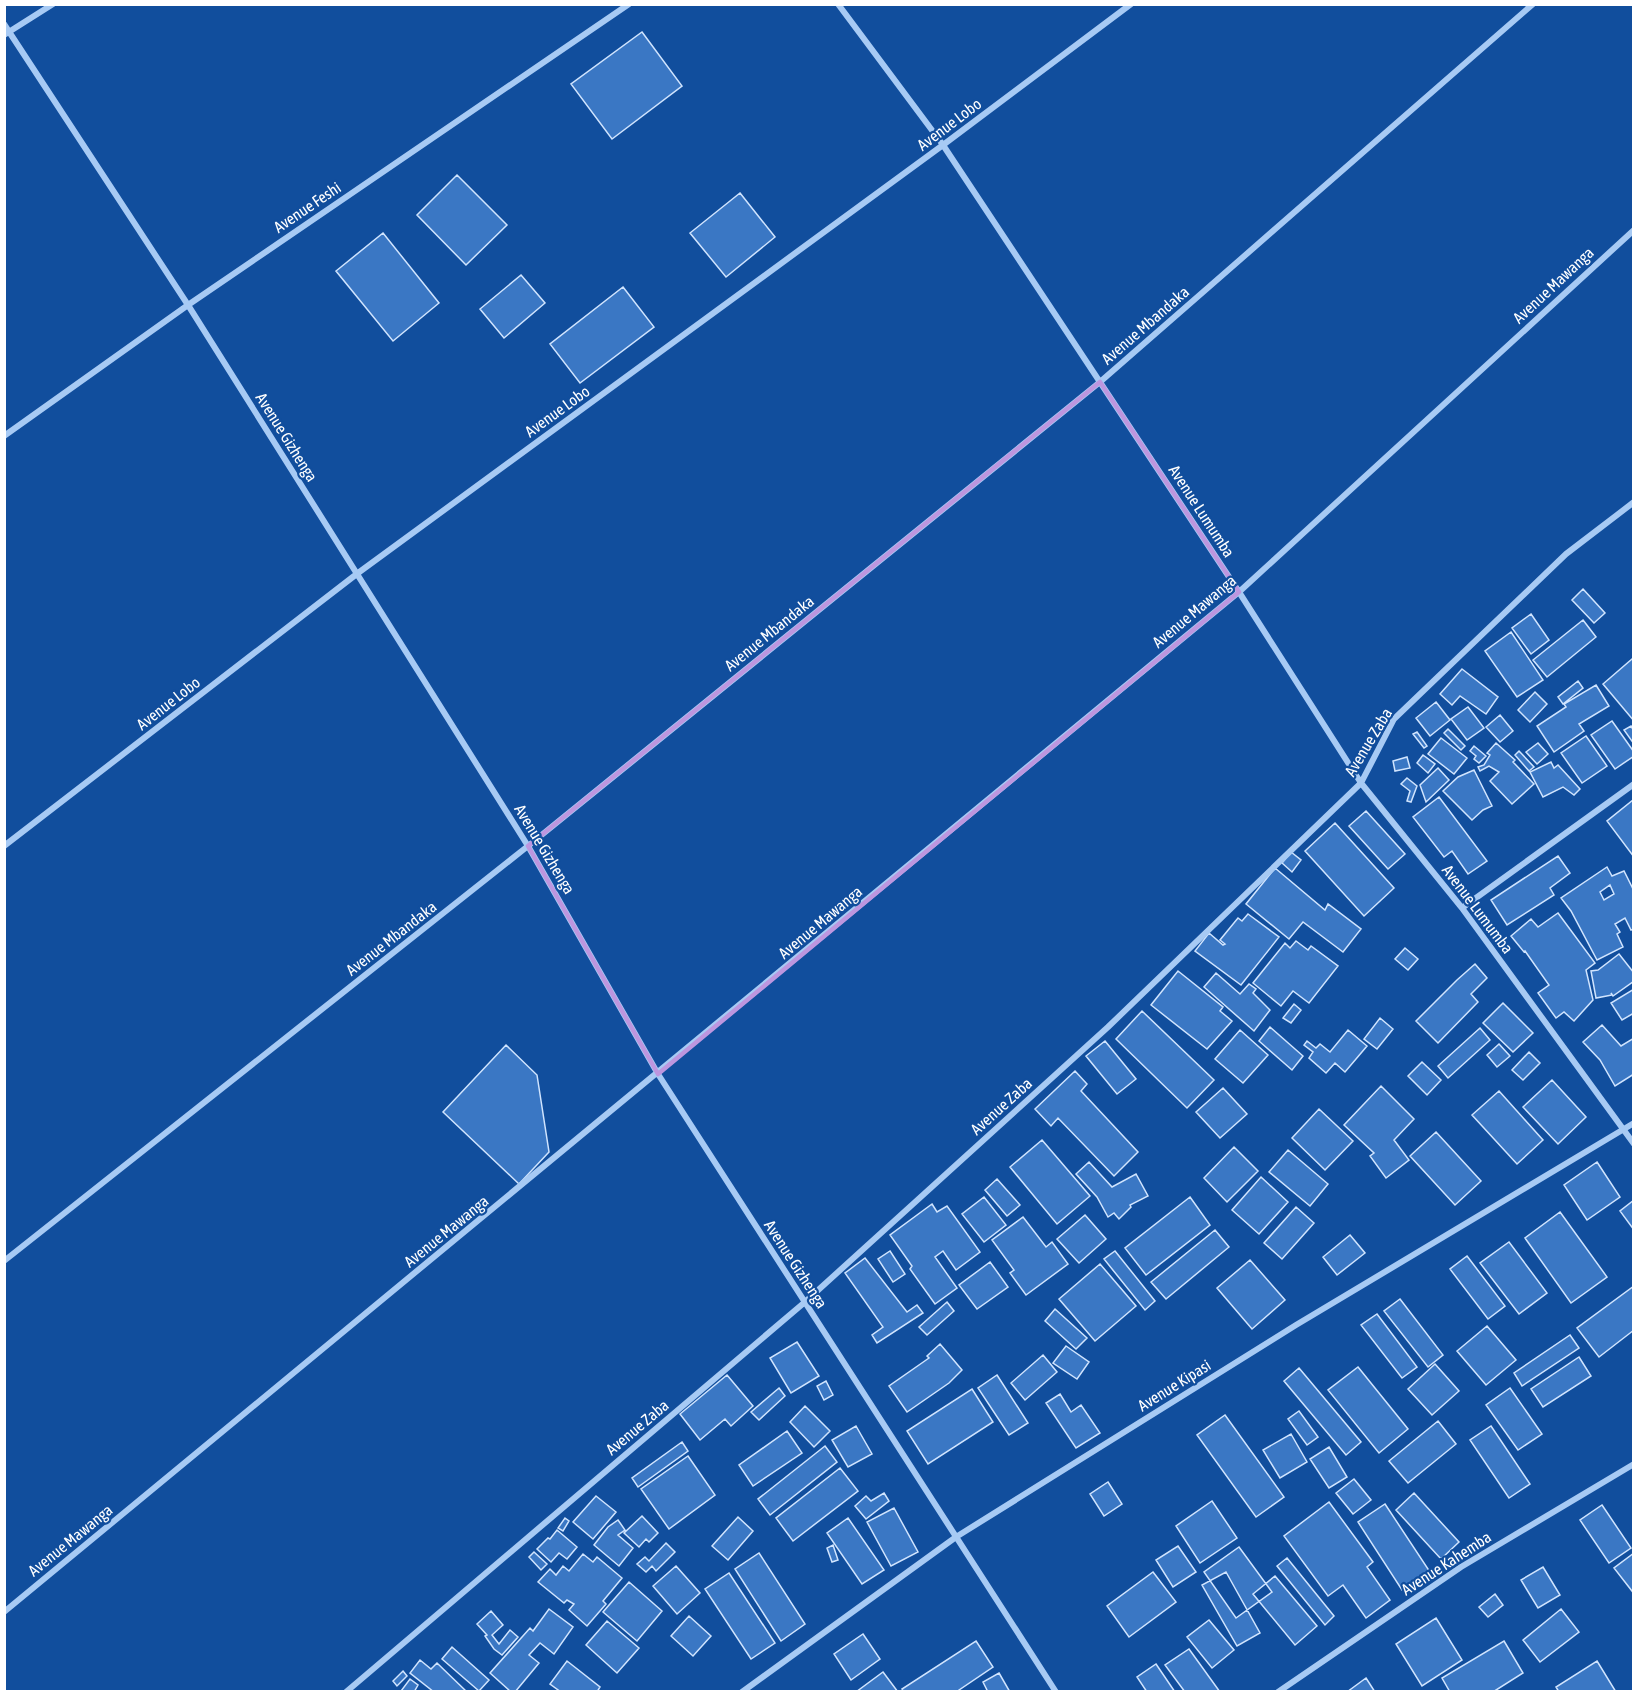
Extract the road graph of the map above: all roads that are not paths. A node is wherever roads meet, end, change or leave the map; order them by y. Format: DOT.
graph roads {
  1 [pos="53,4"];
  2 [pos="629,4"];
  3 [pos="838,4"];
  4 [pos="1131,4"];
  5 [pos="1533,4"];
  6 [pos="4,24"];
  7 [pos="7,33"];
  8 [pos="943,145"];
  9 [pos="1634,230"];
  10 [pos="188,305"];
  11 [pos="1100,382"];
  12 [pos="4,436"];
  13 [pos="1634,502"];
  14 [pos="358,573"];
  15 [pos="1239,592"];
  16 [pos="1361,783"];
  17 [pos="1634,783"];
  18 [pos="4,846"];
  19 [pos="528,846"];
  20 [pos="1462,908"];
  21 [pos="658,1074"];
  22 [pos="1634,1123"];
  23 [pos="1624,1129"];
  24 [pos="1634,1144"];
  25 [pos="4,1261"];
  26 [pos="805,1302"];
  27 [pos="1634,1464"];
  28 [pos="956,1537"];
  29 [pos="4,1612"];
  30 [pos="346,1692"];
  31 [pos="742,1692"];
  32 [pos="1056,1692"];
  33 [pos="1278,1692"];
  1 -- 7 [label="street"];
  2 -- 10 [label="street, Avenue Feshi"];
  3 -- 8 [label="street, Avenue Lumumba"];
  4 -- 8 [label="street, Avenue Lobo"];
  5 -- 11 [label="street, Avenue Mbandaka"];
  6 -- 7 [label="street, Avenue Gizhenga"];
  7 -- 10 [label="street, Avenue Gizhenga"];
  8 -- 11 [label="street, Avenue Lumumba"];
  8 -- 14 [label="street, Avenue Lobo"];
  9 -- 15 [label="street, Avenue Mawanga"];
  10 -- 12 [label="street, Avenue Feshi"];
  10 -- 14 [label="street, Avenue Gizhenga"];
  11 -- 15 [label="street, Avenue Lumumba"];
  11 -- 19 [label="street, Avenue Mbandaka"];
  13 -- 16 [label="street, Avenue Zaba"];
  14 -- 18 [label="street, Avenue Lobo"];
  14 -- 19 [label="street, Avenue Gizhenga"];
  15 -- 16 [label="street, Avenue Lumumba"];
  15 -- 21 [label="street, Avenue Mawanga"];
  16 -- 20 [label="street, Avenue Lumumba"];
  16 -- 26 [label="street, Avenue Zaba"];
  17 -- 20 [label="street"];
  19 -- 21 [label="street, Avenue Gizhenga"];
  19 -- 25 [label="street, Avenue Mbandaka"];
  20 -- 23 [label="street, Avenue Lumumba"];
  21 -- 26 [label="street, Avenue Gizhenga"];
  21 -- 29 [label="street, Avenue Mawanga"];
  22 -- 23 [label="street, Avenue Kipasi"];
  23 -- 24 [label="street, Avenue Lumumba"];
  23 -- 28 [label="street, Avenue Kipasi"];
  26 -- 28 [label="street, Avenue Gizhenga"];
  26 -- 30 [label="street, Avenue Zaba"];
  27 -- 33 [label="street, Avenue Kahemba"];
  28 -- 31 [label="street, Avenue Kipasi"];
  28 -- 32 [label="street, Avenue Gizhenga"];
}
